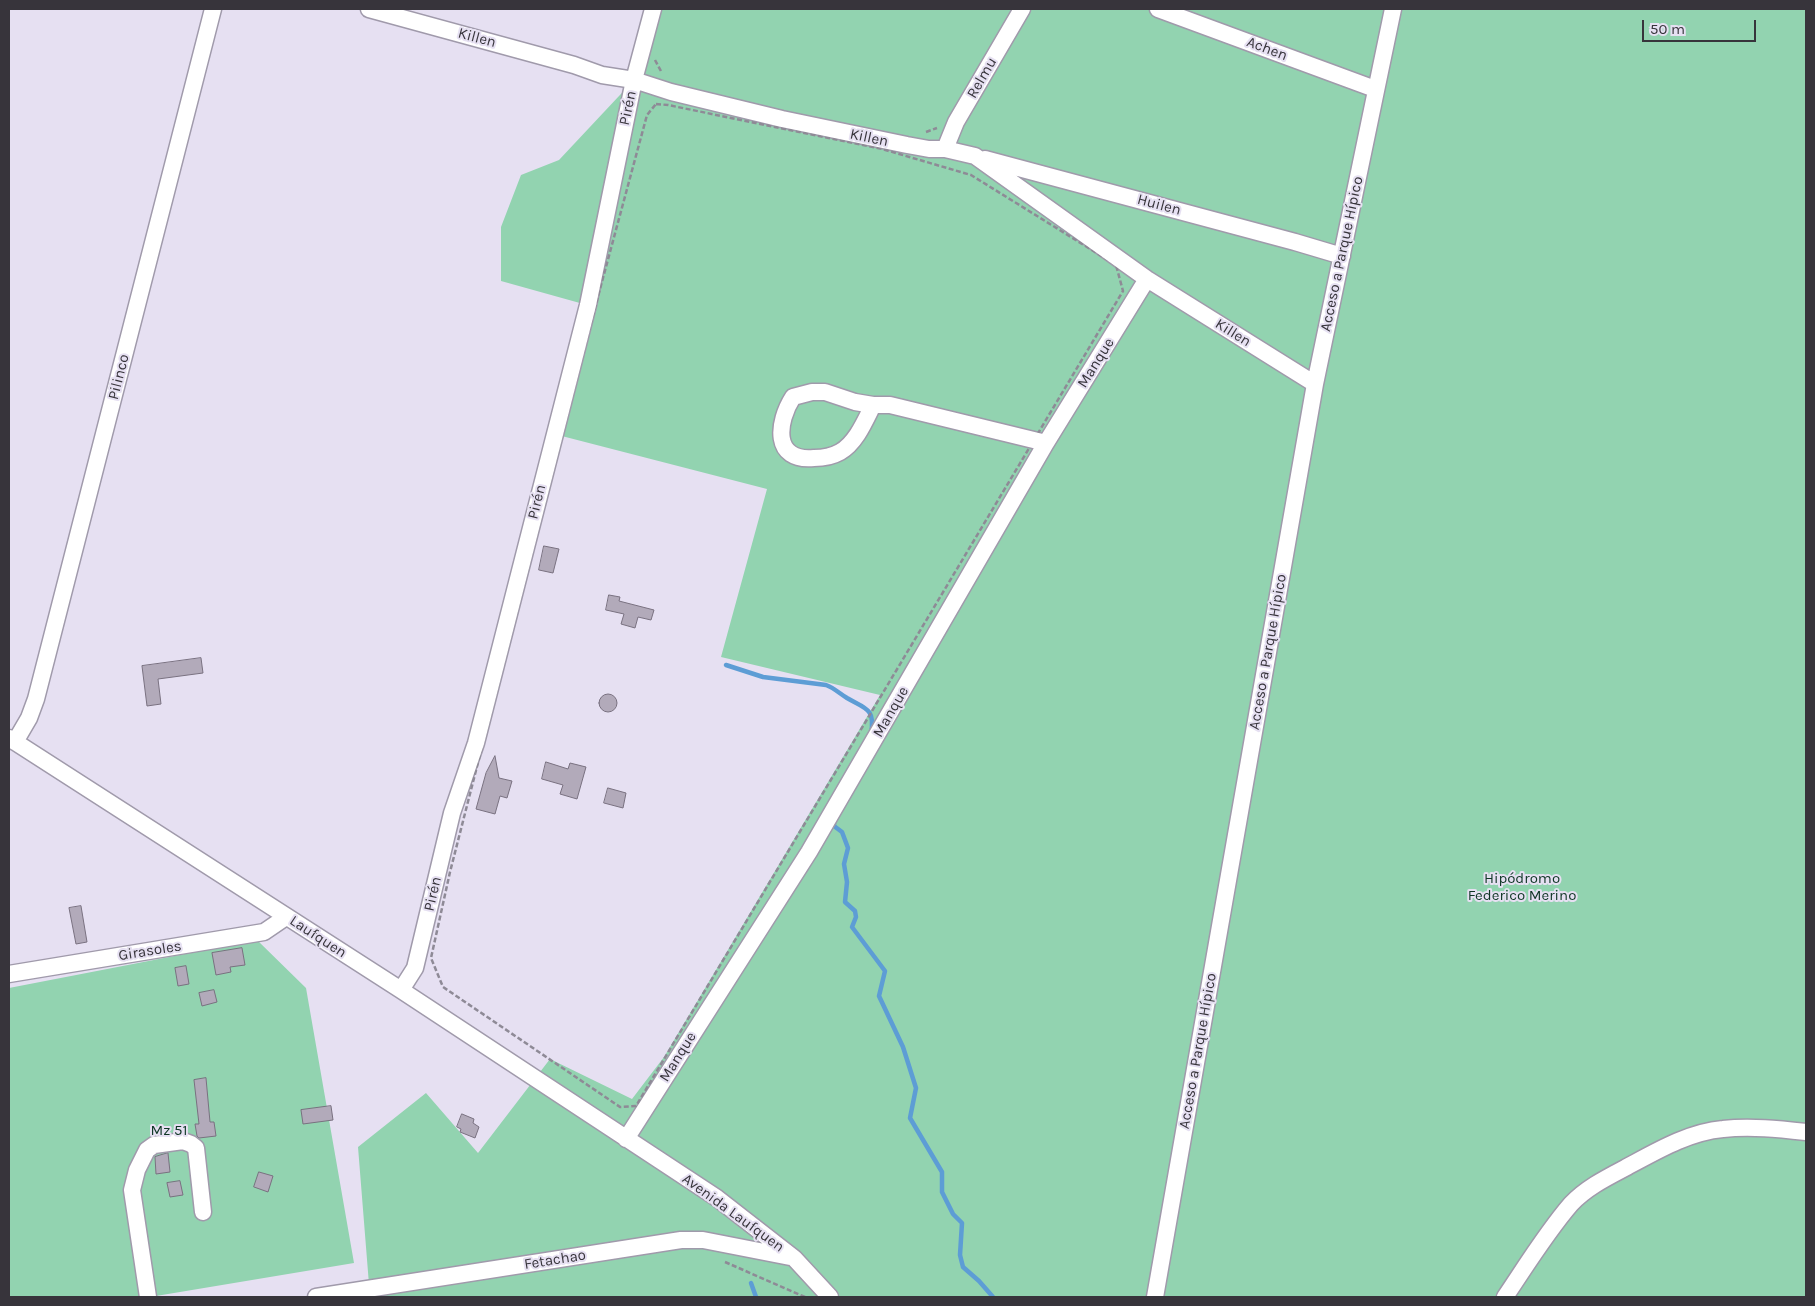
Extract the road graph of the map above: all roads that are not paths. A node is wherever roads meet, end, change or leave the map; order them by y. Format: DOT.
graph roads {
  1 [pos="213,9"];
  2 [pos="369,9"];
  3 [pos="653,9"];
  4 [pos="1022,9"];
  5 [pos="1158,9"];
  6 [pos="1392,9"];
  7 [pos="634,80"];
  8 [pos="1376,89"];
  9 [pos="945,149"];
  10 [pos="975,156"];
  11 [pos="1342,256"];
  12 [pos="1147,279"];
  13 [pos="1315,384"];
  14 [pos="873,405"];
  15 [pos="1040,442"];
  16 [pos="12,740"];
  17 [pos="286,916"];
  18 [pos="9,974"];
  19 [pos="401,990"];
  20 [pos="1806,1132"];
  21 [pos="626,1139"];
  22 [pos="203,1212"];
  23 [pos="794,1258"];
  24 [pos="148,1297"];
  25 [pos="316,1297"];
  26 [pos="830,1297"];
  27 [pos="1155,1297"];
  28 [pos="1505,1297"];
  1 -- 16 [label="street, Pilinco"];
  2 -- 7 [label="street, Killen"];
  3 -- 7 [label="street, Pirén"];
  4 -- 9 [label="street, Relmu"];
  5 -- 8 [label="street, Achen"];
  6 -- 8 [label="street, Acceso a Parque Hípico"];
  7 -- 9 [label="street, Killen"];
  7 -- 19 [label="street, Pirén"];
  8 -- 11 [label="street, Acceso a Parque Hípico"];
  9 -- 10 [label="street, Killen"];
  10 -- 11 [label="street, Huilen"];
  10 -- 12 [label="street, Killen"];
  11 -- 13 [label="street, Acceso a Parque Hípico"];
  12 -- 13 [label="street, Killen"];
  12 -- 15 [label="street, Manque"];
  13 -- 27 [label="street, Acceso a Parque Hípico"];
  14 -- 14 [label="street"];
  14 -- 15 [label="street"];
  15 -- 21 [label="street, Manque"];
  16 -- 17 [label="street, Laufquen"];
  17 -- 18 [label="street, Girasoles"];
  17 -- 19 [label="street, Laufquen"];
  19 -- 21 [label="street, Laufquen"];
  20 -- 28 [label="street"];
  21 -- 23 [label="street, Avenida Laufquen"];
  22 -- 24 [label="street"];
  23 -- 25 [label="street, Fetachao"];
  23 -- 26 [label="street, Avenida Laufquen"];
}
